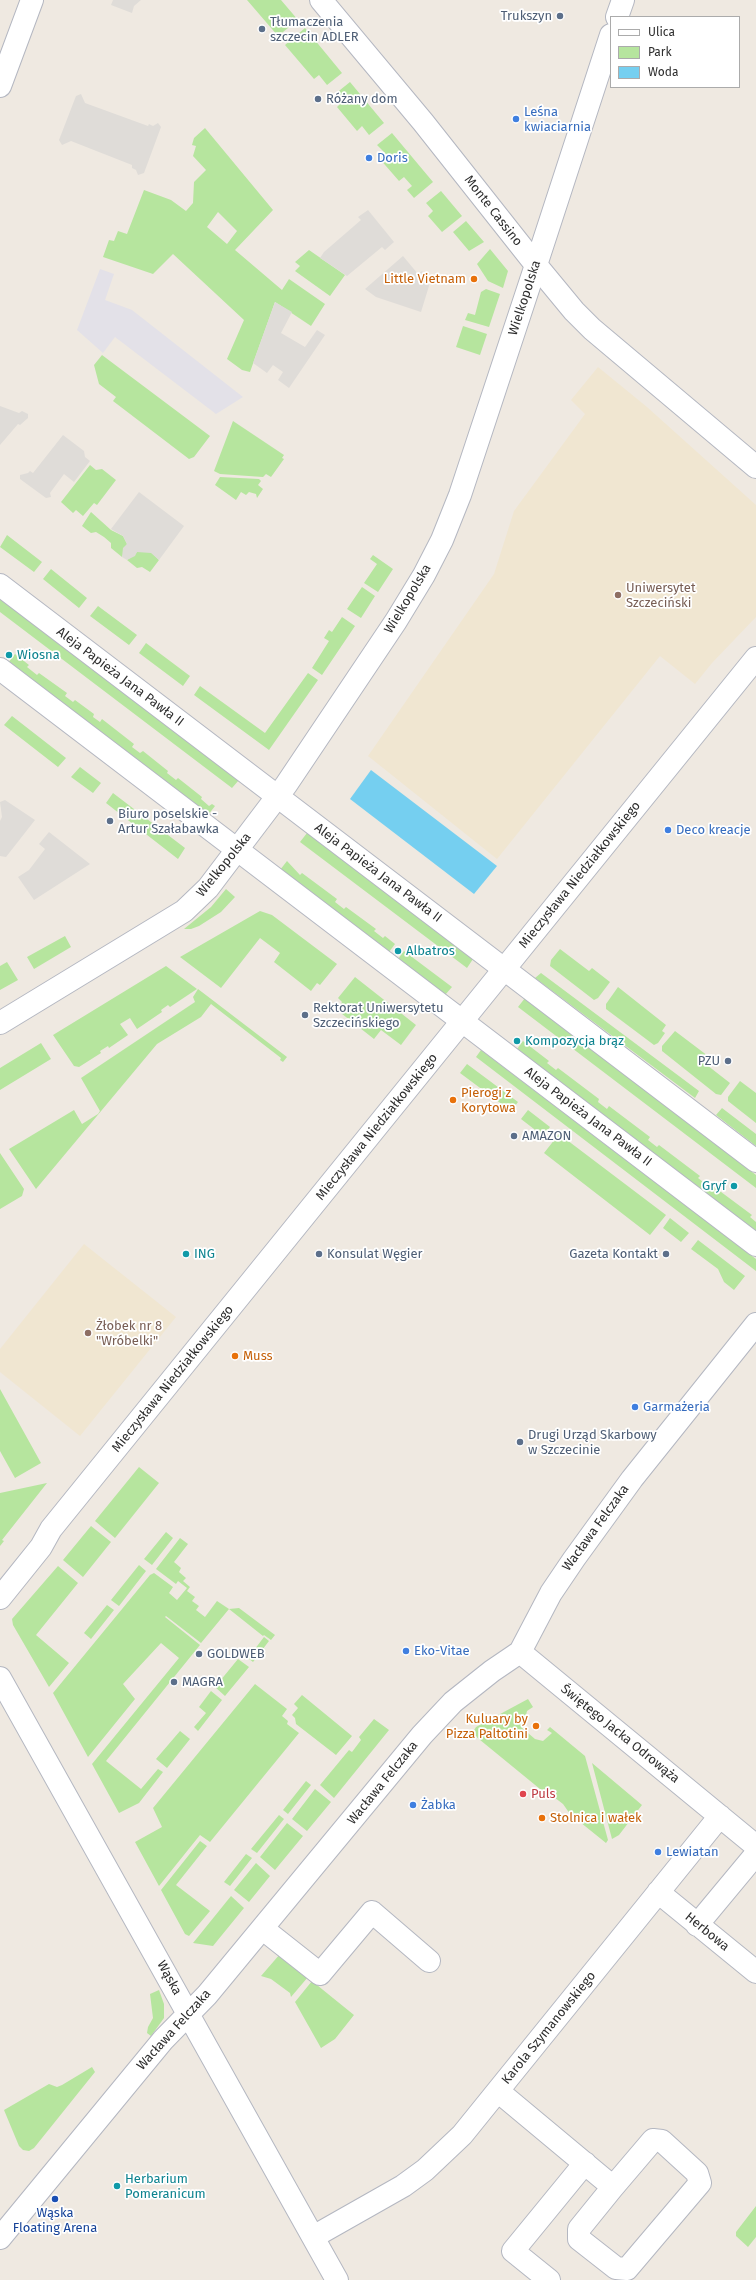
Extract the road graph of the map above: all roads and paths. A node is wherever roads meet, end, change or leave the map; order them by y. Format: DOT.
graph roads {
  1 [pos="32,0"];
  2 [pos="322,0"];
  3 [pos="623,0"];
  4 [pos="617,16"];
  5 [pos="610,38"];
  6 [pos="0,86"];
  7 [pos="536,265"];
  8 [pos="756,466"];
  9 [pos="0,585"];
  10 [pos="756,658"];
  11 [pos="0,669"];
  12 [pos="277,797"];
  13 [pos="237,850"];
  14 [pos="504,969"];
  15 [pos="462,1021"];
  16 [pos="0,1023"];
  17 [pos="756,1161"];
  18 [pos="756,1245"];
  19 [pos="756,1324"];
  20 [pos="31,1559"];
  21 [pos="0,1571"];
  22 [pos="0,1598"];
  23 [pos="520,1652"];
  24 [pos="0,1678"];
  25 [pos="720,1816"];
  26 [pos="756,1846"];
  27 [pos="756,1854"];
  28 [pos="658,1892"];
  29 [pos="697,1925"];
  30 [pos="263,1929"];
  31 [pos="429,1961"];
  32 [pos="756,1972"];
  33 [pos="189,2014"];
  34 [pos="499,2092"];
  35 [pos="585,2163"];
  36 [pos="613,2188"];
  37 [pos="313,2237"];
  38 [pos="0,2238"];
  39 [pos="337,2280"];
  40 [pos="549,2280"];
  1 -- 6 [label="street"];
  2 -- 7 [label="street, Monte Cassino"];
  3 -- 4 [label="street"];
  5 -- 7 [label="street, Wielkopolska"];
  7 -- 8 [label="street, Monte Cassino"];
  7 -- 12 [label="street, Wielkopolska"];
  9 -- 12 [label="street, Aleja Papieża Jana Pawła II"];
  10 -- 14 [label="street, Mieczysława Niedziałkowskiego"];
  11 -- 13 [label="street, Aleja Papieża Jana Pawła II"];
  12 -- 13 [label="street, Wielkopolska"];
  12 -- 14 [label="street, Aleja Papieża Jana Pawła II"];
  13 -- 15 [label="street, Aleja Papieża Jana Pawła II"];
  13 -- 16 [label="street, Wielkopolska"];
  14 -- 15 [label="street, Mieczysława Niedziałkowskiego"];
  14 -- 17 [label="street, Aleja Papieża Jana Pawła II"];
  15 -- 18 [label="street, Aleja Papieża Jana Pawła II"];
  15 -- 20 [label="street, Mieczysława Niedziałkowskiego"];
  19 -- 23 [label="street, Wacława Felczaka"];
  20 -- 21 [label="street"];
  20 -- 22 [label="street, Mieczysława Niedziałkowskiego"];
  23 -- 25 [label="street, Świętego Jacka Odrowąża"];
  23 -- 30 [label="street, Wacława Felczaka"];
  24 -- 33 [label="street, Wąska"];
  25 -- 26 [label="street"];
  25 -- 28 [label="street, Karola Szymanowskiego"];
  27 -- 29 [label="street"];
  28 -- 29 [label="street, Herbowa"];
  28 -- 34 [label="street, Karola Szymanowskiego"];
  29 -- 32 [label="street, Herbowa"];
  30 -- 31 [label="street"];
  30 -- 33 [label="street, Wacława Felczaka"];
  33 -- 37 [label="street, Wąska"];
  33 -- 38 [label="street, Wacława Felczaka"];
  34 -- 35 [label="street"];
  34 -- 37 [label="street, Karola Szymanowskiego"];
  35 -- 36 [label="street"];
  35 -- 40 [label="street"];
  36 -- 36 [label="street"];
  37 -- 39 [label="street, Wąska"];
}
